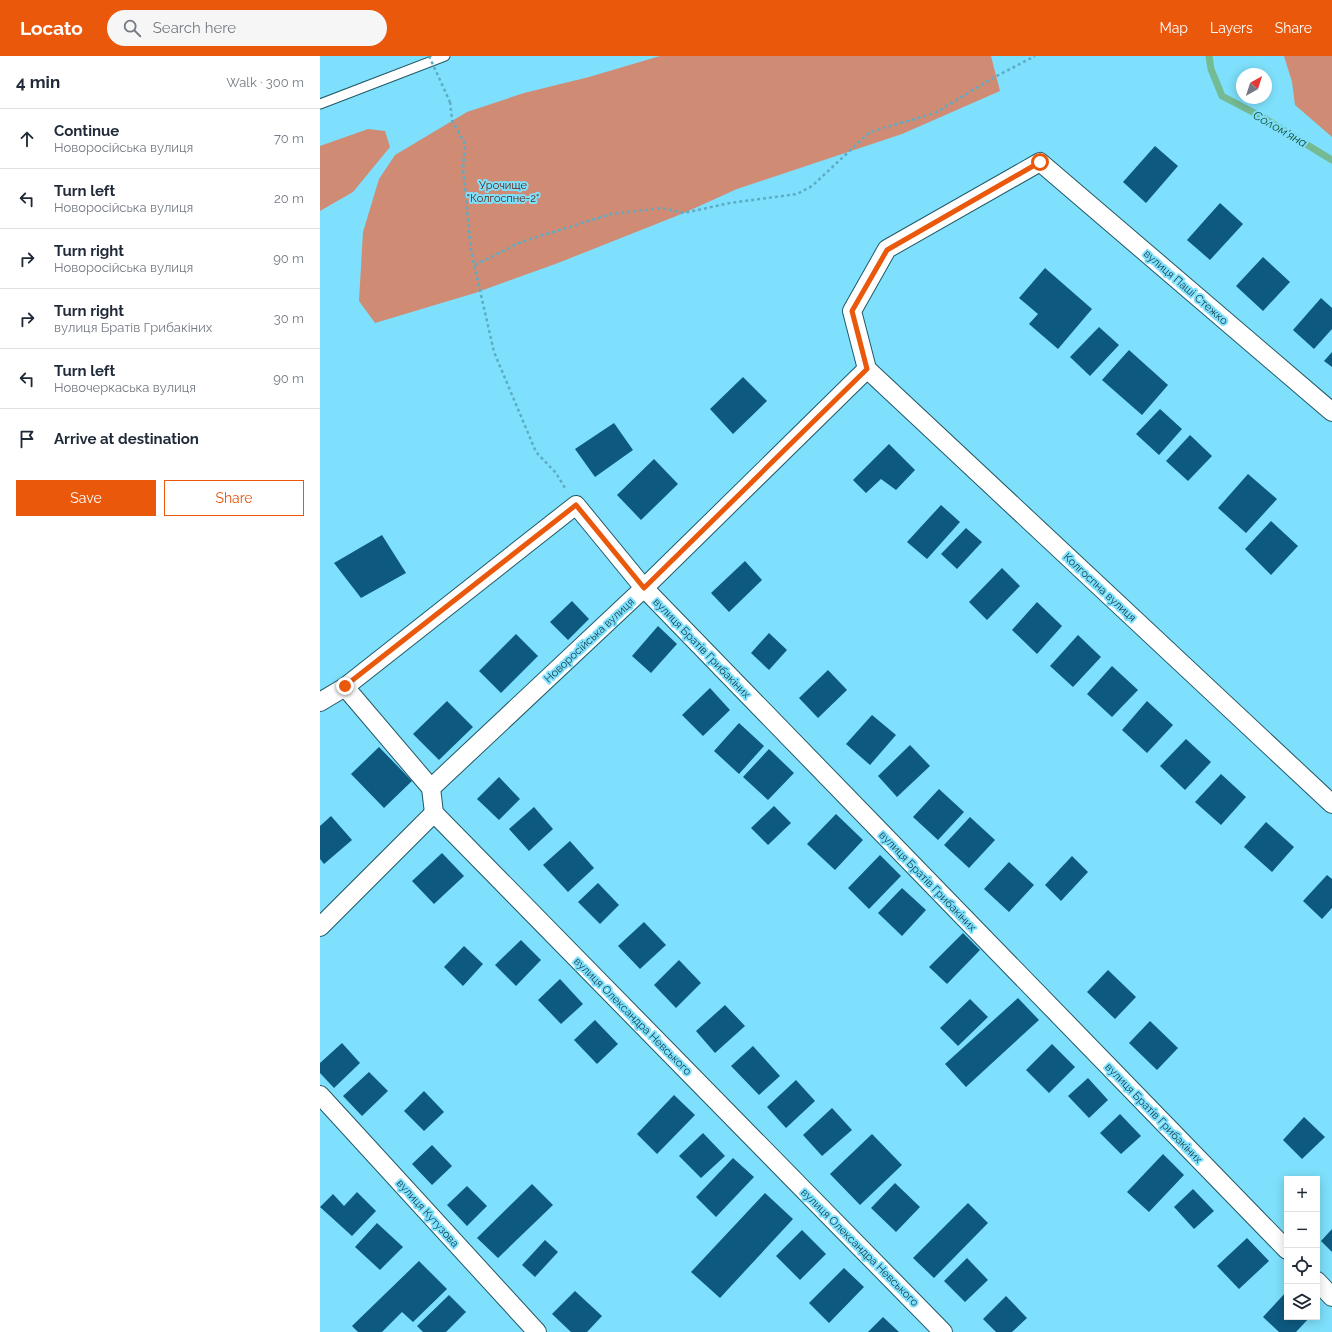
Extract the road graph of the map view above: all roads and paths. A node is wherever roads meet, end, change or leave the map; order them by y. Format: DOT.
graph roads {
  1 [pos="429,56"];
  2 [pos="445,56"];
  3 [pos="1035,56"];
  4 [pos="320,104"];
  5 [pos="475,265"];
  6 [pos="867,369"];
  7 [pos="1332,412"];
  8 [pos="576,505"];
  9 [pos="644,588"];
  10 [pos="345,686"];
  11 [pos="320,702"];
  12 [pos="431,788"];
  13 [pos="1332,804"];
  14 [pos="434,813"];
  15 [pos="320,927"];
  16 [pos="320,1095"];
  17 [pos="1285,1248"];
  18 [pos="1320,1284"];
  19 [pos="1332,1296"];
  20 [pos="537,1332"];
  21 [pos="943,1332"];
  1 -- 5 [label="path, bridge"];
  2 -- 4 [label="lane"];
  3 -- 5 [label="path"];
  5 -- 8 [label="path"];
  6 -- 7 [label="street, вулиця Паші Стежко"];
  6 -- 9 [label="street, Новоросійська вулиця"];
  6 -- 13 [label="street, Колгоспна вулиця"];
  8 -- 9 [label="street, вулиця Братів Грибакіних"];
  8 -- 10 [label="street"];
  9 -- 12 [label="street, Новоросійська вулиця"];
  9 -- 17 [label="street, вулиця Братів Грибакіних"];
  10 -- 11 [label="street"];
  10 -- 12 [label="street"];
  12 -- 14 [label="street"];
  14 -- 15 [label="street"];
  14 -- 21 [label="street, вулиця Олександра Невського"];
  16 -- 20 [label="street, вулиця Кутузова"];
  18 -- 19 [label="street"];
}
